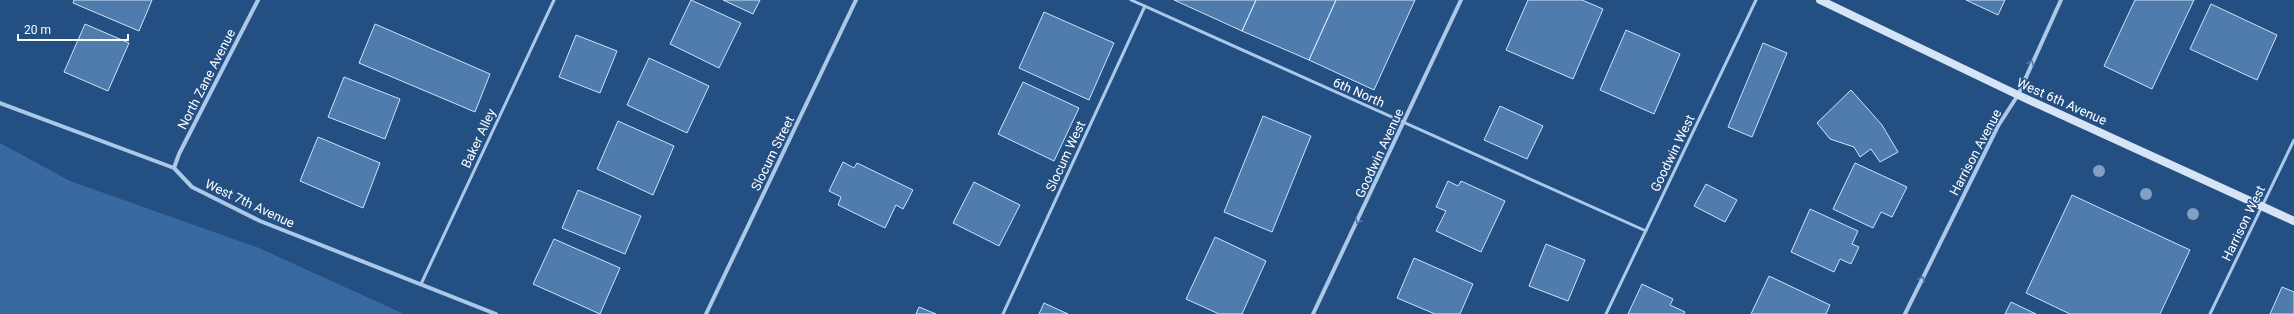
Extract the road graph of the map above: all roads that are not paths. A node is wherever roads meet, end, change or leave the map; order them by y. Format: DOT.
graph roads {
  1 [pos="258,0"];
  2 [pos="554,0"];
  3 [pos="856,0"];
  4 [pos="1131,0"];
  5 [pos="1461,0"];
  6 [pos="1756,0"];
  7 [pos="1820,0"];
  8 [pos="2061,0"];
  9 [pos="1145,6"];
  10 [pos="2018,95"];
  11 [pos="0,103"];
  12 [pos="1404,123"];
  13 [pos="2294,140"];
  14 [pos="174,168"];
  15 [pos="2263,206"];
  16 [pos="2294,221"];
  17 [pos="1646,231"];
  18 [pos="420,284"];
  19 [pos="496,314"];
  20 [pos="706,314"];
  21 [pos="1004,314"];
  22 [pos="1313,314"];
  23 [pos="1606,314"];
  24 [pos="1905,314"];
  25 [pos="2210,314"];
  1 -- 14 [label="street, North Zane Avenue"];
  2 -- 18 [label="lane, Baker Alley"];
  3 -- 20 [label="street, Slocum Street"];
  4 -- 9 [label="lane, 6th North"];
  5 -- 12 [label="street, Goodwin Avenue"];
  6 -- 17 [label="lane, Goodwin West"];
  7 -- 10 [label="street, West 6th Avenue"];
  10 -- 8 [label="street, Harrison Avenue, one-way"];
  9 -- 12 [label="lane, 6th North"];
  9 -- 21 [label="lane, Slocum West"];
  10 -- 15 [label="street, West 6th Avenue"];
  24 -- 10 [label="street, Harrison Avenue, one-way"];
  11 -- 14 [label="street, West 7th Avenue"];
  12 -- 17 [label="lane, 6th North"];
  12 -- 22 [label="street, Goodwin Avenue, one-way"];
  13 -- 15 [label="lane, Harrison West"];
  14 -- 18 [label="street, West 7th Avenue"];
  15 -- 16 [label="street, West 6th Avenue"];
  15 -- 25 [label="lane, Harrison West"];
  17 -- 23 [label="lane, Goodwin West"];
  18 -- 19 [label="street, West 7th Avenue"];
}
